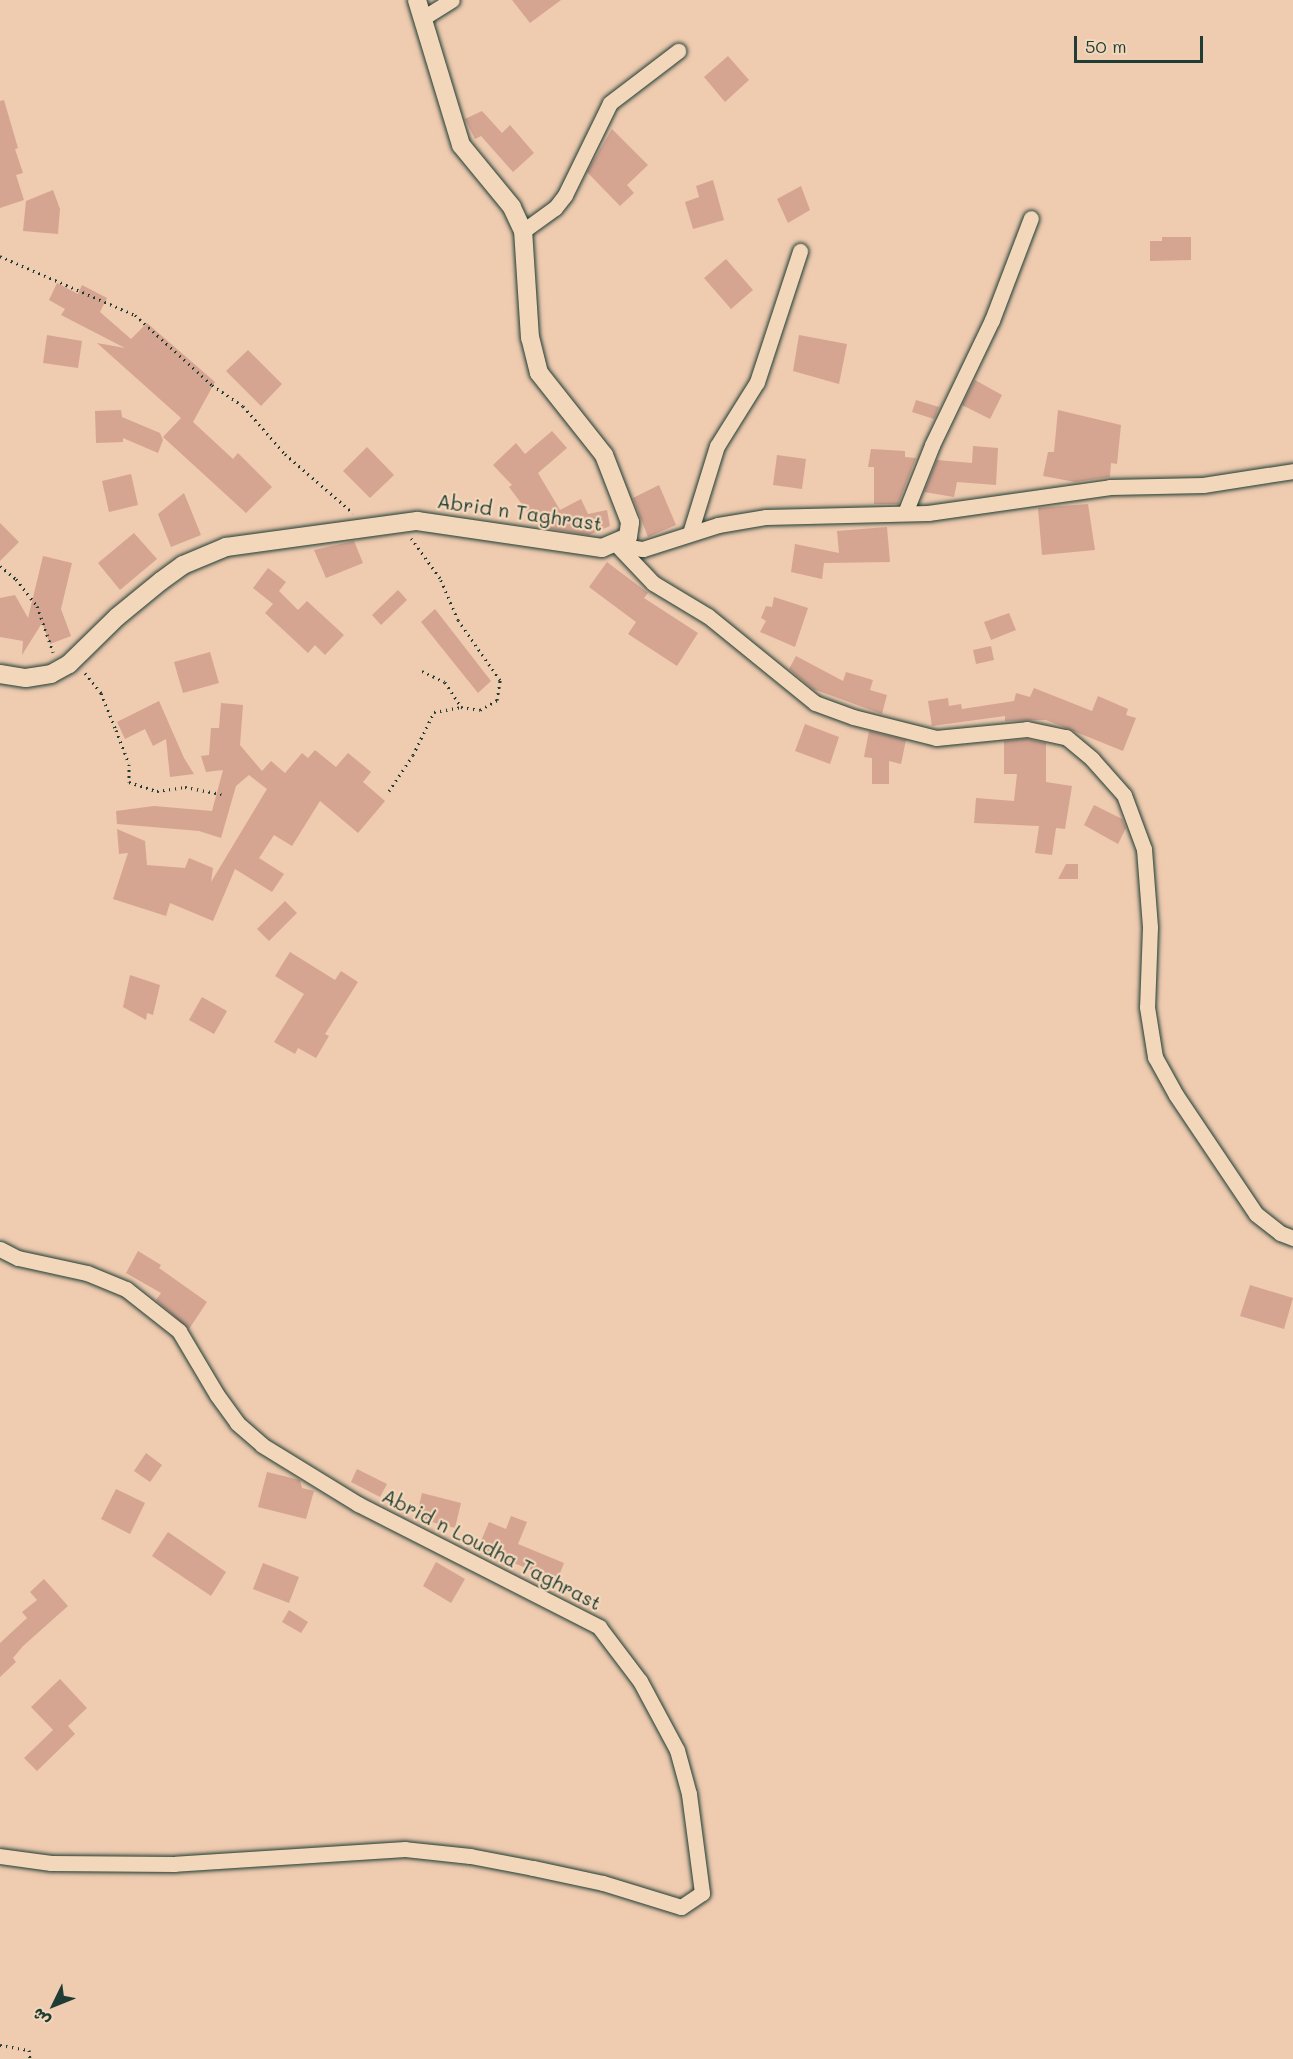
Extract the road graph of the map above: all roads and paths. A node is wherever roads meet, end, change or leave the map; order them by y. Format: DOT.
graph roads {
  1 [pos="417,0"];
  2 [pos="452,0"];
  3 [pos="423,18"];
  4 [pos="678,51"];
  5 [pos="1031,218"];
  6 [pos="523,231"];
  7 [pos="800,251"];
  8 [pos="0,256"];
  9 [pos="1293,471"];
  10 [pos="905,513"];
  11 [pos="404,522"];
  12 [pos="363,527"];
  13 [pos="690,533"];
  14 [pos="617,545"];
  15 [pos="0,566"];
  16 [pos="75,659"];
  17 [pos="422,671"];
  18 [pos="0,674"];
  19 [pos="51,674"];
  20 [pos="461,707"];
  21 [pos="389,791"];
  22 [pos="221,794"];
  23 [pos="1293,1238"];
  24 [pos="0,1249"];
  25 [pos="0,1856"];
  26 [pos="0,2045"];
  27 [pos="30,2059"];
  1 -- 3 [label="street, Abrid n Taghrast"];
  2 -- 3 [label="street"];
  3 -- 6 [label="street, Abrid n Taghrast"];
  4 -- 6 [label="street"];
  5 -- 10 [label="street"];
  6 -- 14 [label="street, Abrid n Taghrast"];
  7 -- 13 [label="street"];
  8 -- 12 [label="path"];
  9 -- 10 [label="street"];
  10 -- 13 [label="street"];
  11 -- 12 [label="street, Abrid n Taghrast"];
  11 -- 14 [label="street, Abrid n Taghrast"];
  11 -- 20 [label="path"];
  12 -- 16 [label="street, Abrid n Taghrast"];
  13 -- 14 [label="street"];
  14 -- 23 [label="street"];
  15 -- 19 [label="path"];
  16 -- 19 [label="street, Abrid n Taghrast"];
  16 -- 22 [label="path"];
  17 -- 20 [label="path"];
  18 -- 19 [label="street, Abrid n Taghrast"];
  20 -- 21 [label="path"];
  24 -- 25 [label="street, Abrid n Loudha Taghrast"];
  26 -- 27 [label="path"];
}
